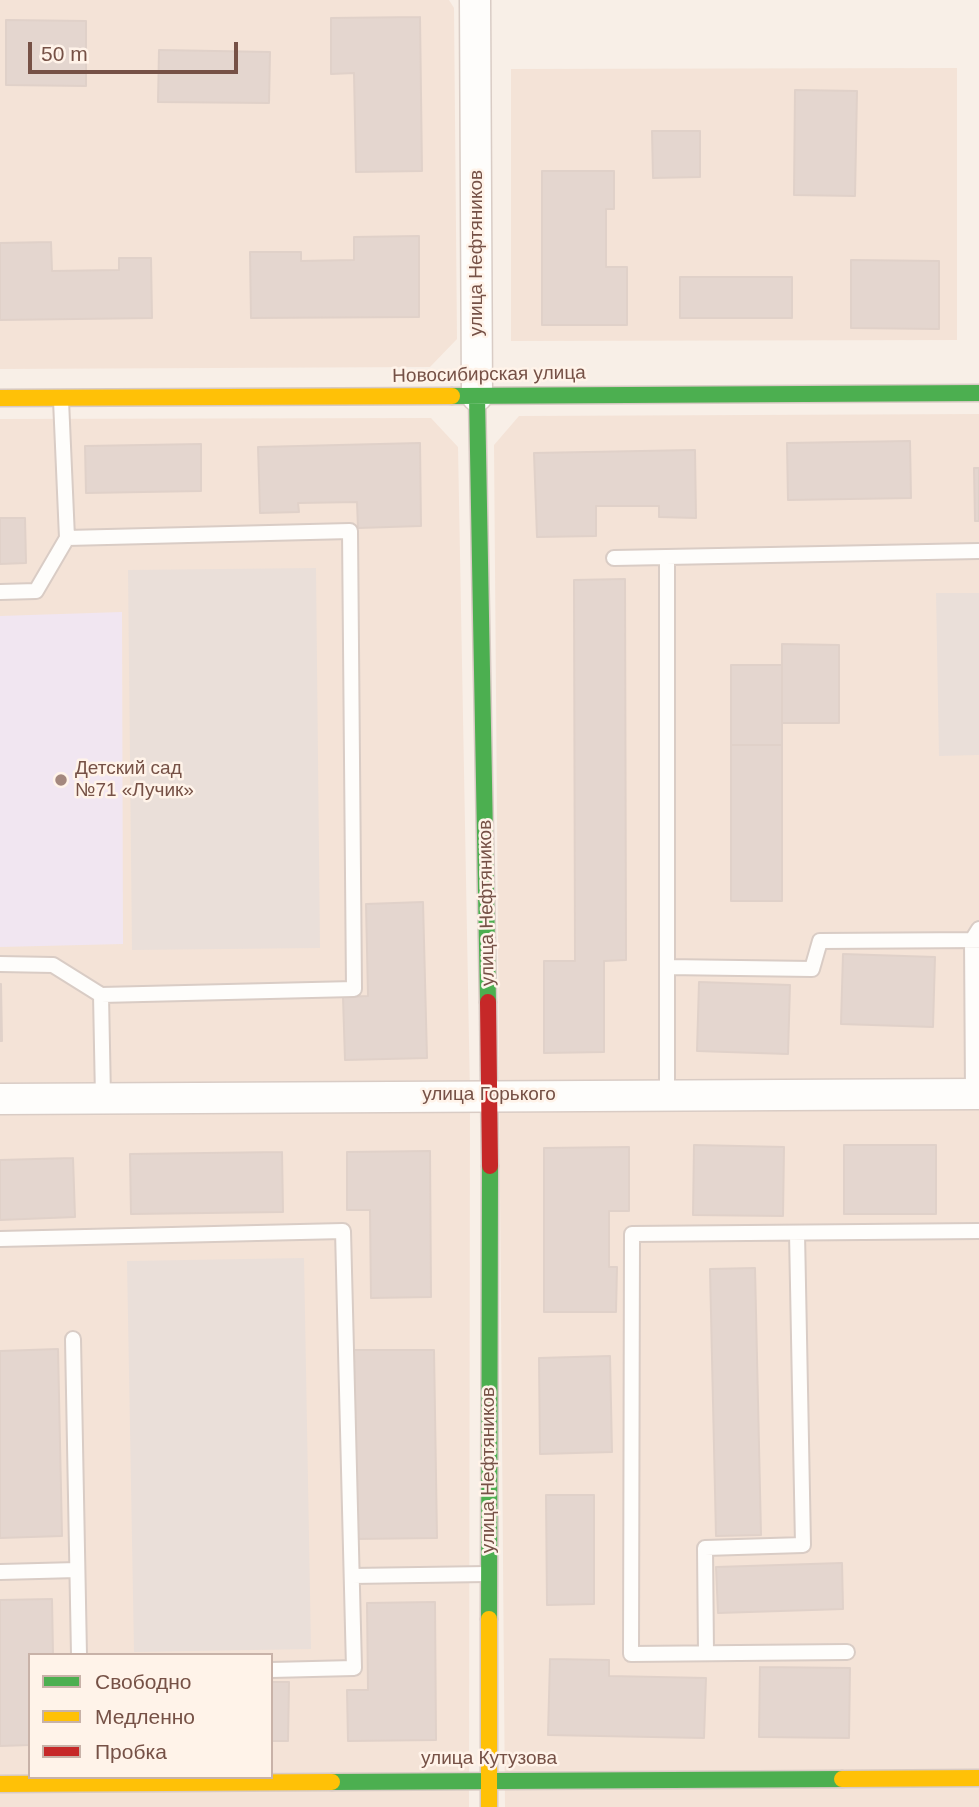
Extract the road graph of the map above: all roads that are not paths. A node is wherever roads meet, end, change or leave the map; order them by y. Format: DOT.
graph roads {
  1 [pos="475,0"];
  2 [pos="979,393"];
  3 [pos="477,397"];
  4 [pos="0,398"];
  5 [pos="61,398"];
  6 [pos="66,538"];
  7 [pos="979,551"];
  8 [pos="614,558"];
  9 [pos="667,558"];
  10 [pos="0,592"];
  11 [pos="977,937"];
  12 [pos="0,964"];
  13 [pos="667,967"];
  14 [pos="101,995"];
  15 [pos="976,1094"];
  16 [pos="490,1095"];
  17 [pos="667,1095"];
  18 [pos="103,1098"];
  19 [pos="0,1099"];
  20 [pos="979,1231"];
  21 [pos="797,1233"];
  22 [pos="0,1239"];
  23 [pos="73,1339"];
  24 [pos="77,1570"];
  25 [pos="0,1572"];
  26 [pos="489,1574"];
  27 [pos="352,1576"];
  28 [pos="847,1652"];
  29 [pos="79,1653"];
  30 [pos="706,1653"];
  31 [pos="273,1670"];
  32 [pos="979,1778"];
  33 [pos="489,1780"];
  34 [pos="0,1784"];
  35 [pos="489,1807"];
  1 -- 3 [label="street, улица Нефтяников"];
  2 -- 3 [label="main road, Новосибирская улица"];
  3 -- 5 [label="main road, Новосибирская улица"];
  3 -- 16 [label="main road, улица Нефтяников"];
  4 -- 5 [label="main road, Новосибирская улица"];
  5 -- 6 [label="lane"];
  6 -- 10 [label="lane"];
  6 -- 14 [label="lane"];
  7 -- 9 [label="lane"];
  8 -- 9 [label="lane"];
  9 -- 13 [label="lane"];
  11 -- 13 [label="lane"];
  11 -- 15 [label="lane"];
  12 -- 14 [label="lane"];
  13 -- 17 [label="lane"];
  14 -- 18 [label="lane"];
  15 -- 17 [label="street, улица Горького"];
  16 -- 17 [label="street, улица Горького"];
  16 -- 18 [label="street, улица Горького"];
  16 -- 26 [label="main road, улица Нефтяников"];
  18 -- 19 [label="street, улица Горького"];
  20 -- 21 [label="lane"];
  21 -- 30 [label="lane"];
  21 -- 30 [label="lane"];
  22 -- 27 [label="lane"];
  23 -- 24 [label="lane"];
  24 -- 25 [label="lane"];
  24 -- 29 [label="lane"];
  26 -- 27 [label="lane"];
  26 -- 33 [label="main road, улица Нефтяников"];
  27 -- 31 [label="lane"];
  28 -- 30 [label="lane"];
  32 -- 33 [label="main road, улица Кутузова"];
  33 -- 34 [label="main road, улица Кутузова"];
  33 -- 35 [label="main road, улица Нефтяников"];
}
